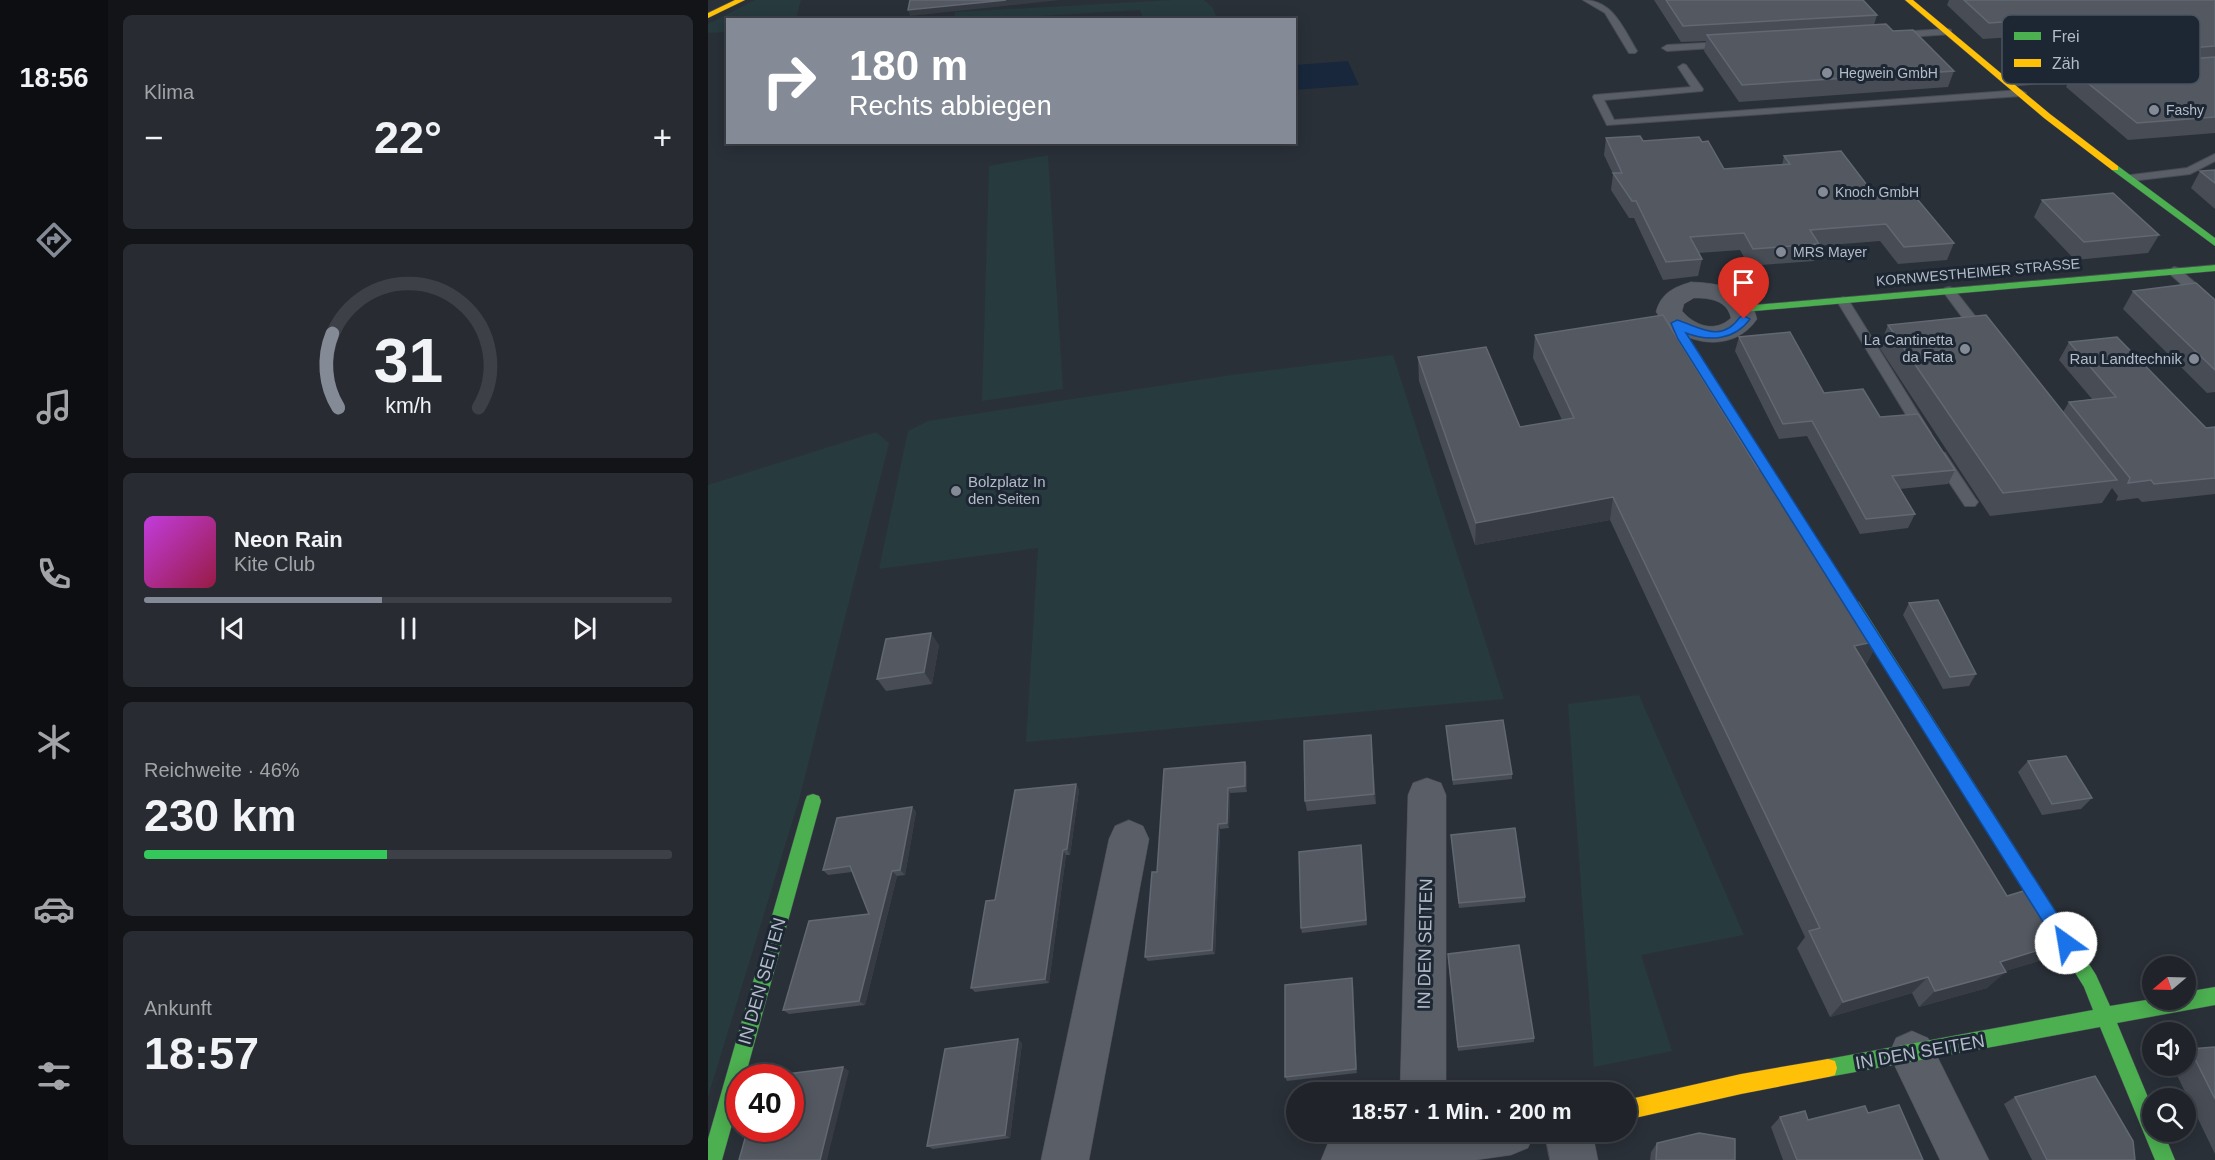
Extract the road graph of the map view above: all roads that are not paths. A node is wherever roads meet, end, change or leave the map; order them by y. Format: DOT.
graph roads {
  1 [pos="741,0"];
  2 [pos="1587,0"];
  3 [pos="1909,0"];
  4 [pos="708,16"];
  5 [pos="1948,32"];
  6 [pos="1888,36"];
  7 [pos="1737,44"];
  8 [pos="1667,48"];
  9 [pos="1632,51"];
  10 [pos="1683,67"];
  11 [pos="2002,77"];
  12 [pos="2010,84"];
  13 [pos="2020,93"];
  14 [pos="2215,157"];
  15 [pos="2131,178"];
  16 [pos="2215,243"];
  17 [pos="2215,268"];
  18 [pos="2174,272"];
  19 [pos="1949,291"];
  20 [pos="1843,301"];
  21 [pos="2215,307"];
  22 [pos="1743,309"];
  23 [pos="1677,323"];
  24 [pos="1992,347"];
  25 [pos="1970,502"];
  26 [pos="1798,518"];
  27 [pos="1849,598"];
  28 [pos="1427,795"];
  29 [pos="813,801"];
  30 [pos="1129,839"];
  31 [pos="2215,996"];
  32 [pos="2104,1017"];
  33 [pos="1912,1054"];
  34 [pos="1423,1082"];
  35 [pos="1637,1108"];
  36 [pos="1408,1142"];
  37 [pos="1570,1142"];
  38 [pos="711,1160"];
  39 [pos="1065,1160"];
  40 [pos="1345,1160"];
  41 [pos="1574,1160"];
  42 [pos="1965,1160"];
  43 [pos="2165,1160"];
  1 -- 4 [label="street"];
  2 -- 9 [label="lane"];
  3 -- 5 [label="street"];
  5 -- 6 [label="lane"];
  5 -- 11 [label="street"];
  7 -- 8 [label="lane"];
  10 -- 13 [label="lane"];
  12 -- 13 [label="street"];
  13 -- 15 [label="street"];
  14 -- 15 [label="lane"];
  15 -- 16 [label="street"];
  17 -- 18 [label="street, KORNWESTHEIMER STRASSE"];
  18 -- 19 [label="street, KORNWESTHEIMER STRASSE"];
  18 -- 21 [label="lane"];
  19 -- 20 [label="street, KORNWESTHEIMER STRASSE"];
  19 -- 24 [label="lane"];
  20 -- 22 [label="street, KORNWESTHEIMER STRASSE"];
  20 -- 25 [label="lane"];
  22 -- 23 [label="street"];
  22 -- 23 [label="street"];
  23 -- 26 [label="street"];
  27 -- 32 [label="street"];
  28 -- 34 [label="street, IN DEN SEITEN"];
  29 -- 38 [label="street, IN DEN SEITEN"];
  30 -- 39 [label="street"];
  31 -- 32 [label="street, IN DEN SEITEN"];
  32 -- 33 [label="street, IN DEN SEITEN"];
  32 -- 43 [label="street"];
  33 -- 35 [label="street, IN DEN SEITEN"];
  33 -- 42 [label="street"];
  36 -- 40 [label="street"];
  37 -- 41 [label="street"];
}
